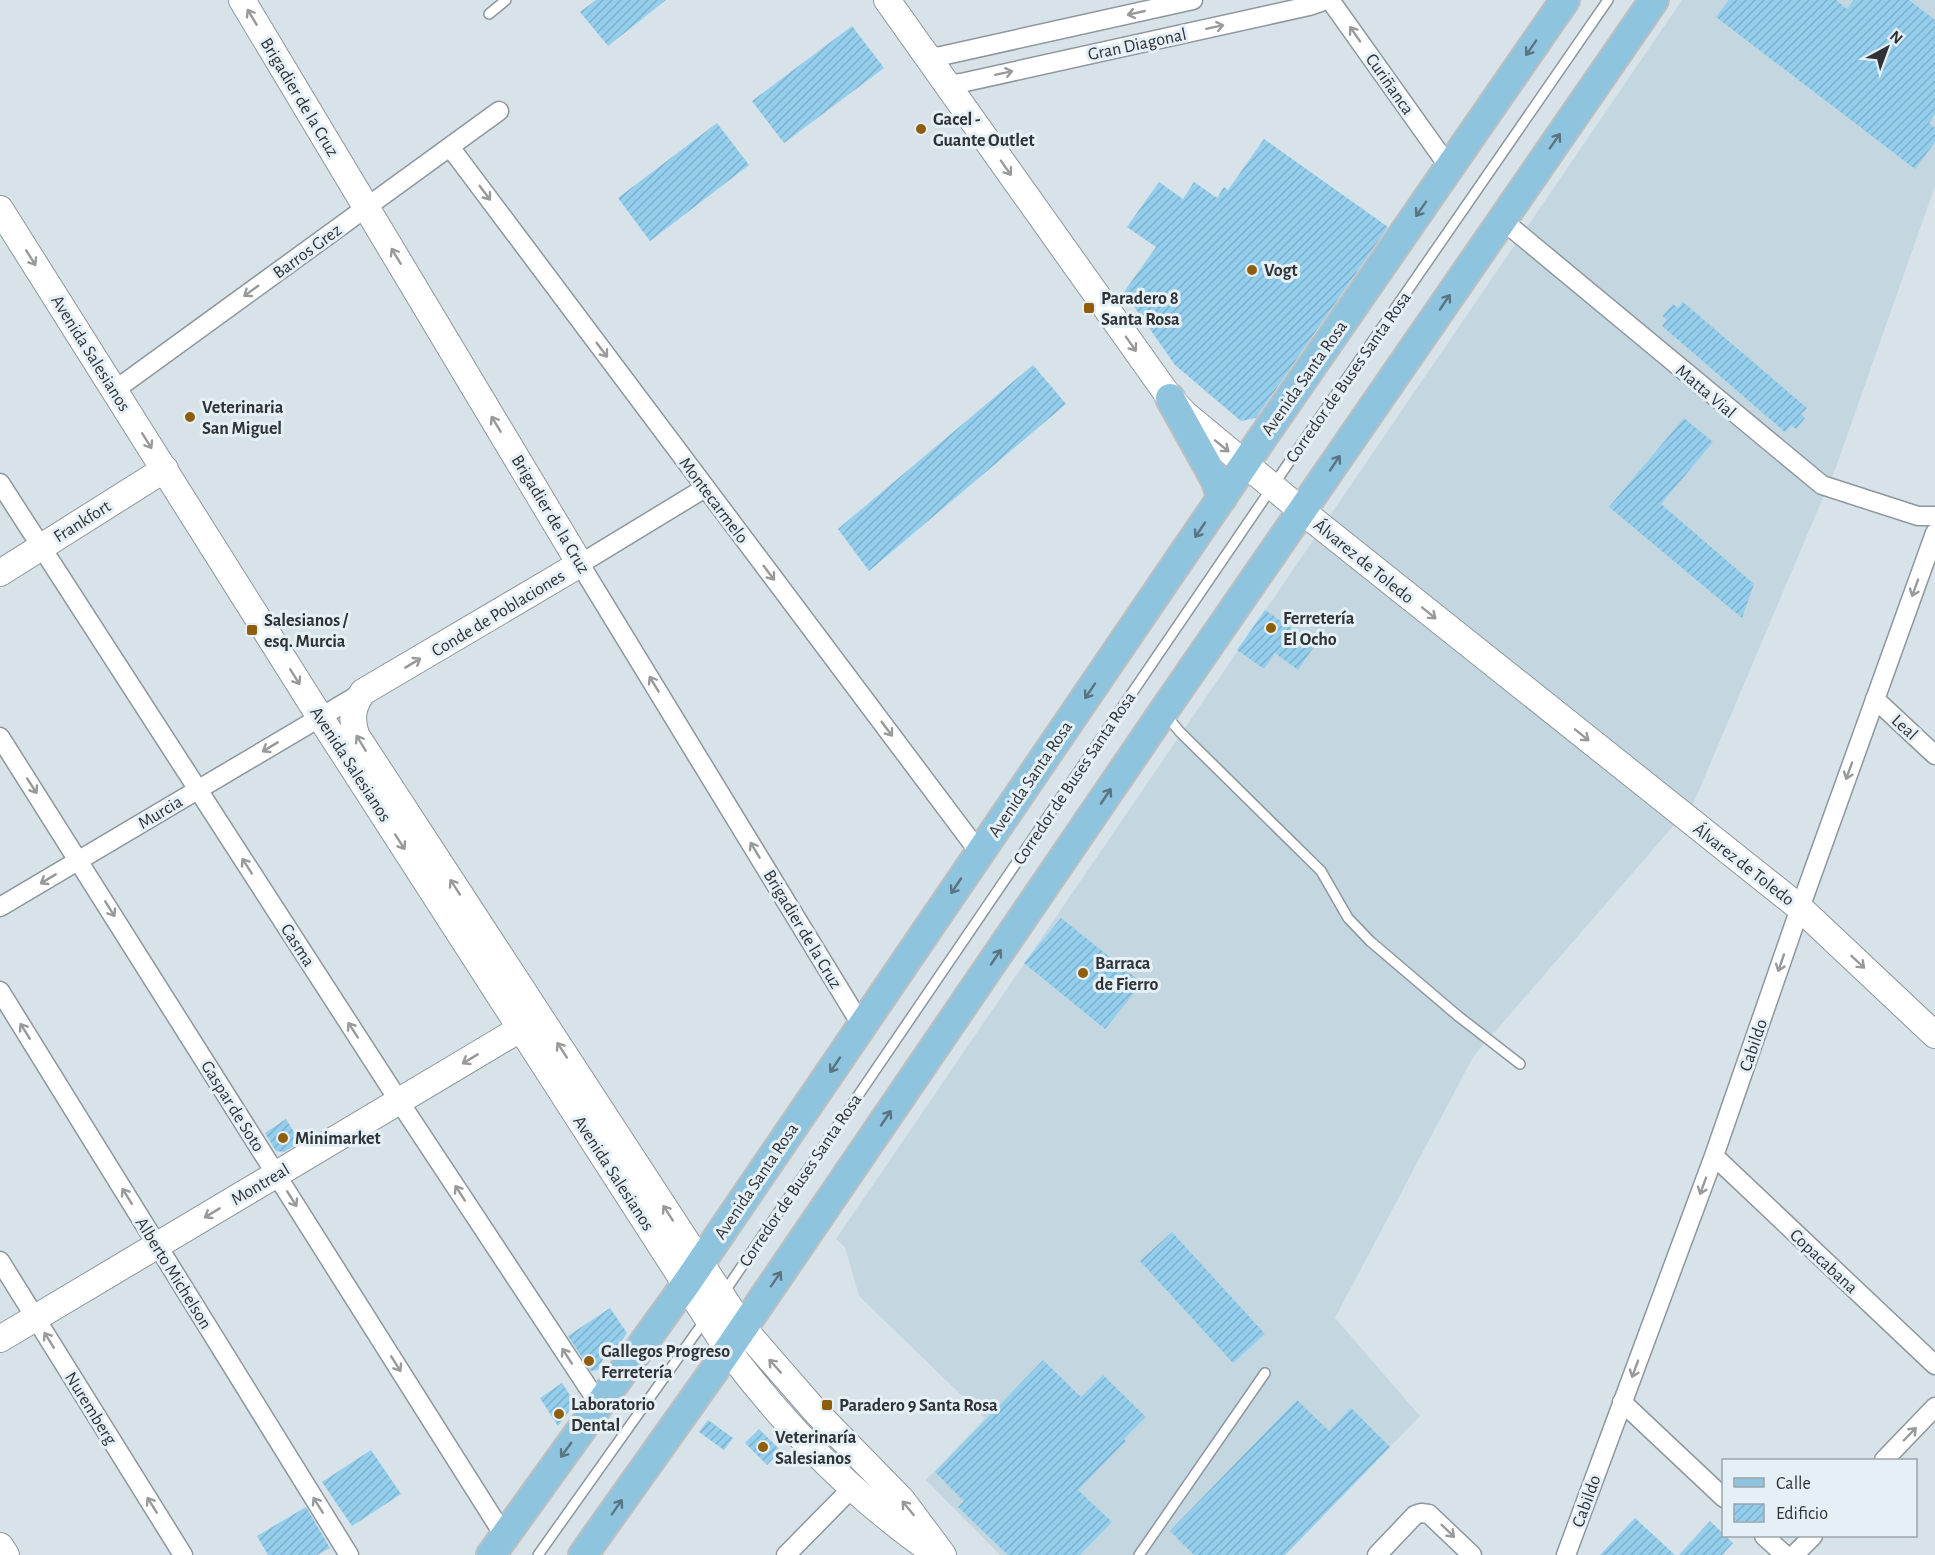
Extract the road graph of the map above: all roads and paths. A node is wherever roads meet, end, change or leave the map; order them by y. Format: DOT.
graph roads {
  1 [pos="242,0"];
  2 [pos="506,0"];
  3 [pos="887,0"];
  4 [pos="1193,0"];
  5 [pos="1328,0"];
  6 [pos="1608,0"];
  7 [pos="1654,0"];
  8 [pos="1554,9"];
  9 [pos="489,14"];
  10 [pos="928,57"];
  11 [pos="947,85"];
  12 [pos="499,111"];
  13 [pos="450,147"];
  14 [pos="1449,167"];
  15 [pos="367,208"];
  16 [pos="0,209"];
  17 [pos="1501,219"];
  18 [pos="115,390"];
  19 [pos="1170,398"];
  20 [pos="1245,464"];
  21 [pos="165,469"];
  22 [pos="0,483"];
  23 [pos="1273,487"];
  24 [pos="705,488"];
  25 [pos="1222,498"];
  26 [pos="1302,511"];
  27 [pos="1935,516"];
  28 [pos="1935,533"];
  29 [pos="42,547"];
  30 [pos="580,564"];
  31 [pos="0,573"];
  32 [pos="363,692"];
  33 [pos="1875,699"];
  34 [pos="1163,712"];
  35 [pos="320,717"];
  36 [pos="0,737"];
  37 [pos="1935,756"];
  38 [pos="198,789"];
  39 [pos="979,852"];
  40 [pos="79,860"];
  41 [pos="0,907"];
  42 [pos="1800,908"];
  43 [pos="0,991"];
  44 [pos="862,1026"];
  45 [pos="520,1029"];
  46 [pos="1935,1035"];
  47 [pos="1520,1064"];
  48 [pos="399,1101"];
  49 [pos="1714,1156"];
  50 [pos="276,1174"];
  51 [pos="157,1245"];
  52 [pos="0,1261"];
  53 [pos="693,1273"];
  54 [pos="715,1306"];
  55 [pos="35,1318"];
  56 [pos="0,1339"];
  57 [pos="736,1339"];
  58 [pos="1935,1365"];
  59 [pos="1265,1373"];
  60 [pos="1622,1402"];
  61 [pos="599,1404"];
  62 [pos="1935,1407"];
  63 [pos="1886,1459"];
  64 [pos="852,1488"];
  65 [pos="1722,1496"];
  66 [pos="1765,1537"];
  67 [pos="1812,1537"];
  68 [pos="0,1546"];
  69 [pos="498,1546"];
  70 [pos="6,1555"];
  71 [pos="183,1555"];
  72 [pos="349,1555"];
  73 [pos="537,1555"];
  74 [pos="583,1555"];
  75 [pos="786,1555"];
  76 [pos="938,1555"];
  77 [pos="943,1555"];
  78 [pos="1139,1555"];
  79 [pos="1377,1555"];
  80 [pos="1472,1555"];
  81 [pos="1566,1555"];
  82 [pos="1785,1555"];
  83 [pos="1794,1555"];
  15 -- 1 [label="main road, Brigadier de la Cruz, one-way"];
  2 -- 9 [label="lane"];
  3 -- 10 [label="main road, Álvarez de Toledo"];
  4 -- 10 [label="street, Gran Diagonal, one-way"];
  11 -- 5 [label="street, Gran Diagonal, one-way"];
  14 -- 5 [label="street, Curiñanca, one-way"];
  6 -- 23 [label="lane, Corredor de Buses Santa Rosa"];
  17 -- 7 [label="main road, one-way"];
  8 -- 14 [label="main road, Avenida Santa Rosa, one-way"];
  10 -- 11 [label="main road, Álvarez de Toledo"];
  11 -- 19 [label="main road, Álvarez de Toledo, one-way"];
  12 -- 13 [label="street, Barros Grez"];
  13 -- 15 [label="street, Barros Grez"];
  13 -- 24 [label="street, Montecarmelo, one-way"];
  14 -- 20 [label="main road, Avenida Santa Rosa, one-way"];
  15 -- 18 [label="street, Barros Grez, one-way"];
  30 -- 15 [label="main road, Brigadier de la Cruz, one-way"];
  16 -- 18 [label="main road, Avenida Salesianos, one-way"];
  26 -- 17 [label="main road, one-way"];
  17 -- 27 [label="street, Matta Vial"];
  18 -- 21 [label="main road, Avenida Salesianos, one-way"];
  19 -- 20 [label="main road, Álvarez de Toledo, one-way"];
  19 -- 25 [label="main road"];
  20 -- 23 [label="main road, Álvarez de Toledo"];
  20 -- 25 [label="main road, Avenida Santa Rosa"];
  21 -- 29 [label="main road, Frankfort"];
  21 -- 35 [label="main road, Avenida Salesianos, one-way"];
  22 -- 29 [label="street, Casma"];
  23 -- 26 [label="main road, Álvarez de Toledo"];
  23 -- 54 [label="lane, Corredor de Buses Santa Rosa"];
  24 -- 30 [label="street, Conde de Poblaciones"];
  24 -- 39 [label="street, Montecarmelo, one-way"];
  25 -- 39 [label="main road, Avenida Santa Rosa, one-way"];
  26 -- 34 [label="main road"];
  26 -- 42 [label="main road, Álvarez de Toledo, one-way"];
  28 -- 33 [label="street, Cabildo, one-way"];
  29 -- 31 [label="main road, Frankfort"];
  29 -- 38 [label="street, Casma"];
  32 -- 30 [label="main road, Conde de Poblaciones, one-way"];
  44 -- 30 [label="street, Brigadier de la Cruz, one-way"];
  32 -- 35 [label="street, Conde de Poblaciones"];
  53 -- 32 [label="main road, Avenida Salesianos, one-way"];
  33 -- 37 [label="street, Leal"];
  33 -- 42 [label="street, Cabildo, one-way"];
  34 -- 47 [label="lane"];
  57 -- 34 [label="main road, one-way"];
  35 -- 38 [label="street, Murcia, one-way"];
  35 -- 45 [label="main road, Avenida Salesianos, one-way"];
  36 -- 40 [label="street, Gaspar de Soto, one-way"];
  38 -- 40 [label="street, Murcia"];
  48 -- 38 [label="street, Casma, one-way"];
  39 -- 44 [label="main road, Avenida Santa Rosa, one-way"];
  40 -- 41 [label="street, Murcia, one-way"];
  40 -- 50 [label="street, Gaspar de Soto, one-way"];
  42 -- 46 [label="main road, Álvarez de Toledo, one-way"];
  42 -- 49 [label="street, Cabildo, one-way"];
  51 -- 43 [label="street, Alberto Michelson, one-way"];
  44 -- 53 [label="main road, Avenida Santa Rosa, one-way"];
  45 -- 48 [label="main road, Montreal, one-way"];
  45 -- 53 [label="main road, Avenida Salesianos"];
  48 -- 50 [label="main road, Montreal"];
  61 -- 48 [label="street, Casma, one-way"];
  49 -- 58 [label="street, Copacabana"];
  49 -- 60 [label="street, Cabildo, one-way"];
  50 -- 51 [label="main road, Montreal, one-way"];
  50 -- 69 [label="street, Gaspar de Soto, one-way"];
  51 -- 55 [label="main road, Montreal"];
  72 -- 51 [label="street, Alberto Michelson, one-way"];
  52 -- 55 [label="street, Nuremberg"];
  53 -- 54 [label="main road, Avenida Salesianos"];
  53 -- 61 [label="main road, Avenida Santa Rosa"];
  54 -- 57 [label="main road, Avenida Salesianos"];
  54 -- 73 [label="lane, Corredor de Buses Santa Rosa"];
  55 -- 56 [label="main road, Montreal"];
  71 -- 55 [label="street, Nuremberg, one-way"];
  57 -- 64 [label="main road"];
  74 -- 57 [label="main road, one-way"];
  77 -- 57 [label="main road, one-way"];
  59 -- 78 [label="lane"];
  60 -- 65 [label="street"];
  60 -- 81 [label="street, Cabildo"];
  61 -- 69 [label="main road, Avenida Santa Rosa, one-way"];
  63 -- 62 [label="street, one-way"];
  64 -- 75 [label="street"];
  64 -- 76 [label="main road"];
  66 -- 82 [label="street"];
  67 -- 83 [label="street"];
  68 -- 70 [label="main road"];
  79 -- 80 [label="street, one-way"];
}
